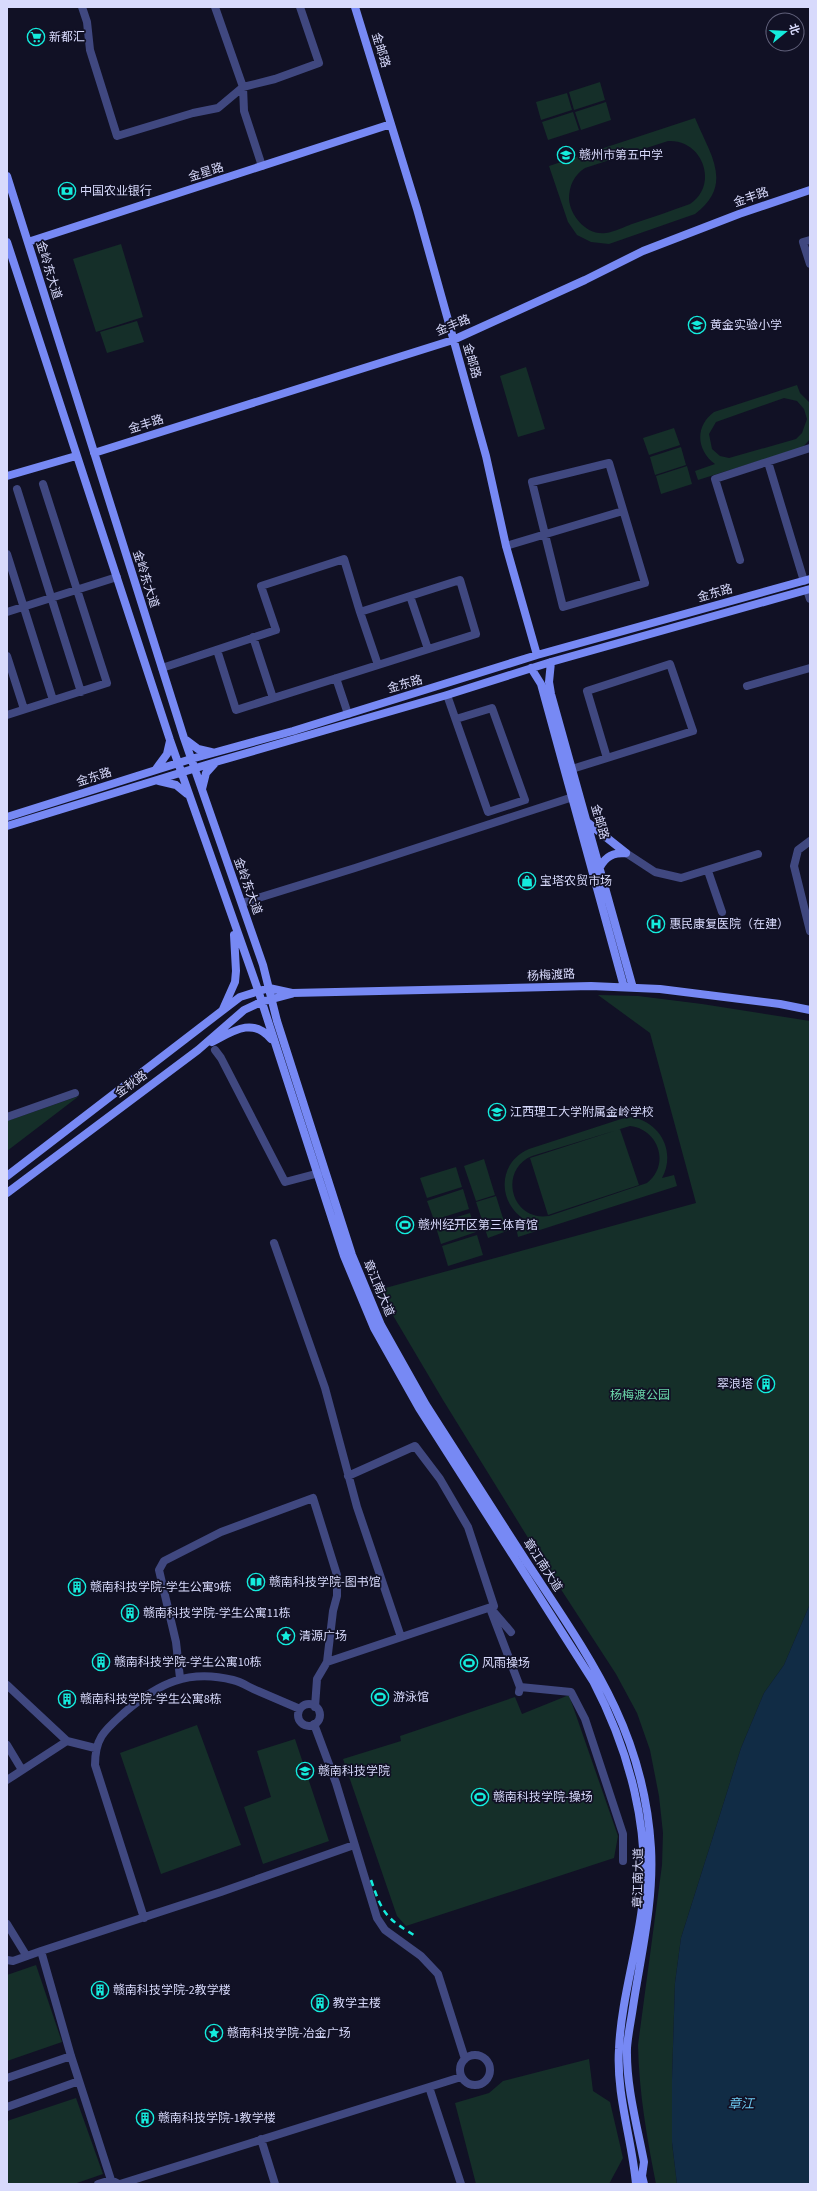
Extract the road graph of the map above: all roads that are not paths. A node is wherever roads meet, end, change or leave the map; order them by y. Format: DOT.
graph roads {
  1 [pos="82,7"];
  2 [pos="215,7"];
  3 [pos="300,7"];
  4 [pos="355,7"];
  5 [pos="243,87"];
  6 [pos="391,124"];
  7 [pos="262,166"];
  8 [pos="7,176"];
  9 [pos="810,190"];
  10 [pos="810,240"];
  11 [pos="28,242"];
  12 [pos="8,246"];
  13 [pos="810,264"];
  14 [pos="453,340"];
  15 [pos="810,448"];
  16 [pos="94,453"];
  17 [pos="76,456"];
  18 [pos="768,462"];
  19 [pos="7,476"];
  20 [pos="43,484"];
  21 [pos="17,489"];
  22 [pos="623,511"];
  23 [pos="544,535"];
  24 [pos="506,546"];
  25 [pos="7,554"];
  26 [pos="740,560"];
  27 [pos="117,577"];
  28 [pos="807,580"];
  29 [pos="809,589"];
  30 [pos="78,590"];
  31 [pos="410,596"];
  32 [pos="50,598"];
  33 [pos="810,599"];
  34 [pos="23,607"];
  35 [pos="7,612"];
  36 [pos="360,612"];
  37 [pos="254,637"];
  38 [pos="428,649"];
  39 [pos="217,650"];
  40 [pos="537,655"];
  41 [pos="7,656"];
  42 [pos="551,662"];
  43 [pos="378,665"];
  44 [pos="162,668"];
  45 [pos="532,668"];
  46 [pos="810,668"];
  47 [pos="336,678"];
  48 [pos="747,686"];
  49 [pos="81,692"];
  50 [pos="447,695"];
  51 [pos="273,698"];
  52 [pos="53,700"];
  53 [pos="24,709"];
  54 [pos="348,714"];
  55 [pos="7,715"];
  56 [pos="456,719"];
  57 [pos="184,738"];
  58 [pos="170,740"];
  59 [pos="214,752"];
  60 [pos="191,758"];
  61 [pos="607,758"];
  62 [pos="216,762"];
  63 [pos="178,763"];
  64 [pos="194,769"];
  65 [pos="572,769"];
  66 [pos="155,770"];
  67 [pos="181,773"];
  68 [pos="156,780"];
  69 [pos="189,796"];
  70 [pos="203,796"];
  71 [pos="575,796"];
  72 [pos="7,817"];
  73 [pos="587,822"];
  74 [pos="7,826"];
  75 [pos="810,841"];
  76 [pos="626,853"];
  77 [pos="758,854"];
  78 [pos="600,867"];
  79 [pos="708,871"];
  80 [pos="242,903"];
  81 [pos="722,912"];
  82 [pos="232,922"];
  83 [pos="810,931"];
  84 [pos="269,988"];
  85 [pos="624,988"];
  86 [pos="633,988"];
  87 [pos="258,990"];
  88 [pos="292,993"];
  89 [pos="271,999"];
  90 [pos="261,1002"];
  91 [pos="222,1010"];
  92 [pos="810,1010"];
  93 [pos="273,1041"];
  94 [pos="198,1050"];
  95 [pos="215,1050"];
  96 [pos="75,1093"];
  97 [pos="7,1116"];
  98 [pos="321,1173"];
  99 [pos="7,1176"];
  100 [pos="7,1193"];
  101 [pos="274,1243"];
  102 [pos="348,1476"];
  103 [pos="490,1608"];
  104 [pos="511,1632"];
  105 [pos="401,1637"];
  106 [pos="327,1662"];
  107 [pos="180,1678"];
  108 [pos="7,1685"];
  109 [pos="605,1695"];
  110 [pos="316,1706"];
  111 [pos="300,1709"];
  112 [pos="314,1724"];
  113 [pos="67,1741"];
  114 [pos="7,1745"];
  115 [pos="95,1748"];
  116 [pos="22,1770"];
  117 [pos="7,1780"];
  118 [pos="354,1844"];
  119 [pos="623,1861"];
  120 [pos="144,1918"];
  121 [pos="7,1924"];
  122 [pos="41,1951"];
  123 [pos="26,1955"];
  124 [pos="7,1960"];
  125 [pos="71,2056"];
  126 [pos="465,2059"];
  127 [pos="461,2077"];
  128 [pos="7,2078"];
  129 [pos="79,2081"];
  130 [pos="429,2087"];
  131 [pos="7,2107"];
  132 [pos="261,2139"];
  133 [pos="111,2180"];
  134 [pos="98,2184"];
  135 [pos="120,2184"];
  136 [pos="275,2184"];
  137 [pos="460,2184"];
  138 [pos="636,2184"];
  139 [pos="644,2184"];
  1 -- 5 [label="street"];
  2 -- 5 [label="street"];
  3 -- 5 [label="street"];
  4 -- 6 [label="street, 金邮路"];
  5 -- 7 [label="street"];
  6 -- 7 [label="street, 金星路"];
  6 -- 14 [label="street, 金邮路"];
  7 -- 11 [label="street, 金星路"];
  8 -- 11 [label="street, 金岭东大道"];
  9 -- 14 [label="street, 金丰路"];
  10 -- 13 [label="street"];
  11 -- 16 [label="street, 金岭东大道"];
  12 -- 17 [label="street"];
  14 -- 16 [label="street, 金丰路"];
  14 -- 24 [label="street, 金邮路"];
  15 -- 18 [label="street"];
  16 -- 44 [label="street, 金岭东大道"];
  17 -- 19 [label="street"];
  17 -- 27 [label="street"];
  18 -- 26 [label="street"];
  18 -- 28 [label="street"];
  20 -- 30 [label="street"];
  21 -- 32 [label="street"];
  22 -- 23 [label="street"];
  22 -- 23 [label="street"];
  22 -- 23 [label="street"];
  23 -- 24 [label="street"];
  24 -- 40 [label="street, 金邮路"];
  25 -- 34 [label="street"];
  27 -- 30 [label="street"];
  27 -- 58 [label="street"];
  28 -- 40 [label="street, 金东路"];
  29 -- 33 [label="street"];
  29 -- 42 [label="street, 金东路"];
  30 -- 32 [label="street"];
  30 -- 49 [label="street"];
  31 -- 36 [label="street"];
  31 -- 38 [label="street"];
  31 -- 38 [label="street"];
  32 -- 34 [label="street"];
  32 -- 49 [label="street"];
  34 -- 35 [label="street"];
  34 -- 52 [label="street"];
  36 -- 37 [label="street"];
  36 -- 43 [label="street"];
  37 -- 39 [label="street"];
  37 -- 51 [label="street"];
  38 -- 43 [label="street"];
  39 -- 44 [label="street"];
  39 -- 51 [label="street"];
  40 -- 54 [label="street, 金东路"];
  41 -- 53 [label="street"];
  42 -- 45 [label="street, 金东路"];
  42 -- 65 [label="street, 金邮路"];
  43 -- 47 [label="street"];
  44 -- 57 [label="street, 金岭东大道"];
  45 -- 50 [label="street, 金东路"];
  45 -- 71 [label="street, 金邮路"];
  46 -- 48 [label="street"];
  47 -- 51 [label="street"];
  47 -- 54 [label="street"];
  49 -- 52 [label="street"];
  50 -- 56 [label="street"];
  50 -- 62 [label="street, 金东路"];
  52 -- 53 [label="street"];
  53 -- 55 [label="street"];
  54 -- 59 [label="street, 金东路"];
  56 -- 56 [label="street"];
  57 -- 59 [label="street"];
  57 -- 60 [label="street, 金岭东大道"];
  58 -- 63 [label="street"];
  58 -- 66 [label="street"];
  59 -- 60 [label="street, 金东路"];
  60 -- 63 [label="street, 金东路"];
  60 -- 64 [label="street, 金岭东大道"];
  61 -- 61 [label="street"];
  61 -- 65 [label="street"];
  62 -- 64 [label="street, 金东路"];
  62 -- 70 [label="street"];
  63 -- 66 [label="street, 金东路"];
  63 -- 67 [label="street"];
  64 -- 67 [label="street, 金东路"];
  64 -- 70 [label="street, 金岭东大道"];
  65 -- 71 [label="street, 金邮路"];
  66 -- 72 [label="street, 金东路"];
  67 -- 68 [label="street, 金东路"];
  67 -- 69 [label="street"];
  68 -- 69 [label="street"];
  68 -- 74 [label="street, 金东路"];
  69 -- 82 [label="street"];
  70 -- 80 [label="street, 金岭东大道"];
  71 -- 73 [label="street, 金邮路"];
  71 -- 80 [label="street"];
  71 -- 85 [label="street, 金邮路"];
  73 -- 76 [label="street"];
  73 -- 78 [label="street, 金邮路"];
  75 -- 83 [label="street"];
  76 -- 78 [label="street"];
  76 -- 79 [label="street"];
  77 -- 79 [label="street"];
  78 -- 86 [label="street, 金邮路"];
  79 -- 81 [label="street"];
  80 -- 84 [label="street, 金岭东大道"];
  82 -- 87 [label="street"];
  82 -- 91 [label="street"];
  84 -- 87 [label="street, 金秋路"];
  84 -- 88 [label="street, 杨梅渡路"];
  84 -- 89 [label="street, 章江南大道"];
  85 -- 86 [label="street, 杨梅渡路"];
  85 -- 88 [label="street, 杨梅渡路"];
  86 -- 92 [label="street, 杨梅渡路"];
  87 -- 90 [label="street, 章江南大道"];
  87 -- 91 [label="street, 金秋路"];
  88 -- 89 [label="street, 杨梅渡路"];
  89 -- 90 [label="street, 金秋路"];
  89 -- 98 [label="street, 章江南大道"];
  90 -- 93 [label="street, 章江南大道"];
  90 -- 94 [label="street, 金秋路"];
  91 -- 99 [label="street, 金秋路"];
  93 -- 94 [label="street"];
  93 -- 98 [label="street, 章江南大道"];
  94 -- 100 [label="street, 金秋路"];
  95 -- 98 [label="street"];
  96 -- 97 [label="street"];
  98 -- 109 [label="street, 章江南大道"];
  101 -- 102 [label="street"];
  102 -- 103 [label="street"];
  102 -- 105 [label="street"];
  103 -- 104 [label="street"];
  103 -- 105 [label="street"];
  103 -- 119 [label="street"];
  105 -- 106 [label="street"];
  106 -- 107 [label="street"];
  106 -- 110 [label="street"];
  107 -- 111 [label="street"];
  107 -- 115 [label="street"];
  108 -- 113 [label="street"];
  109 -- 138 [label="street, 章江南大道"];
  109 -- 139 [label="street, 章江南大道"];
  110 -- 111 [label="street"];
  110 -- 112 [label="street"];
  111 -- 112 [label="street"];
  112 -- 118 [label="street"];
  113 -- 115 [label="street"];
  113 -- 116 [label="street"];
  114 -- 116 [label="street"];
  115 -- 120 [label="street"];
  116 -- 117 [label="street"];
  118 -- 120 [label="street"];
  118 -- 126 [label="street"];
  120 -- 122 [label="street"];
  121 -- 123 [label="street"];
  122 -- 123 [label="street"];
  122 -- 125 [label="street"];
  123 -- 124 [label="street"];
  125 -- 128 [label="street"];
  125 -- 129 [label="street"];
  126 -- 127 [label="street"];
  126 -- 127 [label="street"];
  127 -- 130 [label="street"];
  129 -- 131 [label="street"];
  129 -- 133 [label="street"];
  130 -- 132 [label="street"];
  130 -- 137 [label="street"];
  132 -- 135 [label="street"];
  132 -- 136 [label="street"];
  133 -- 134 [label="street"];
  133 -- 135 [label="street"];
}
